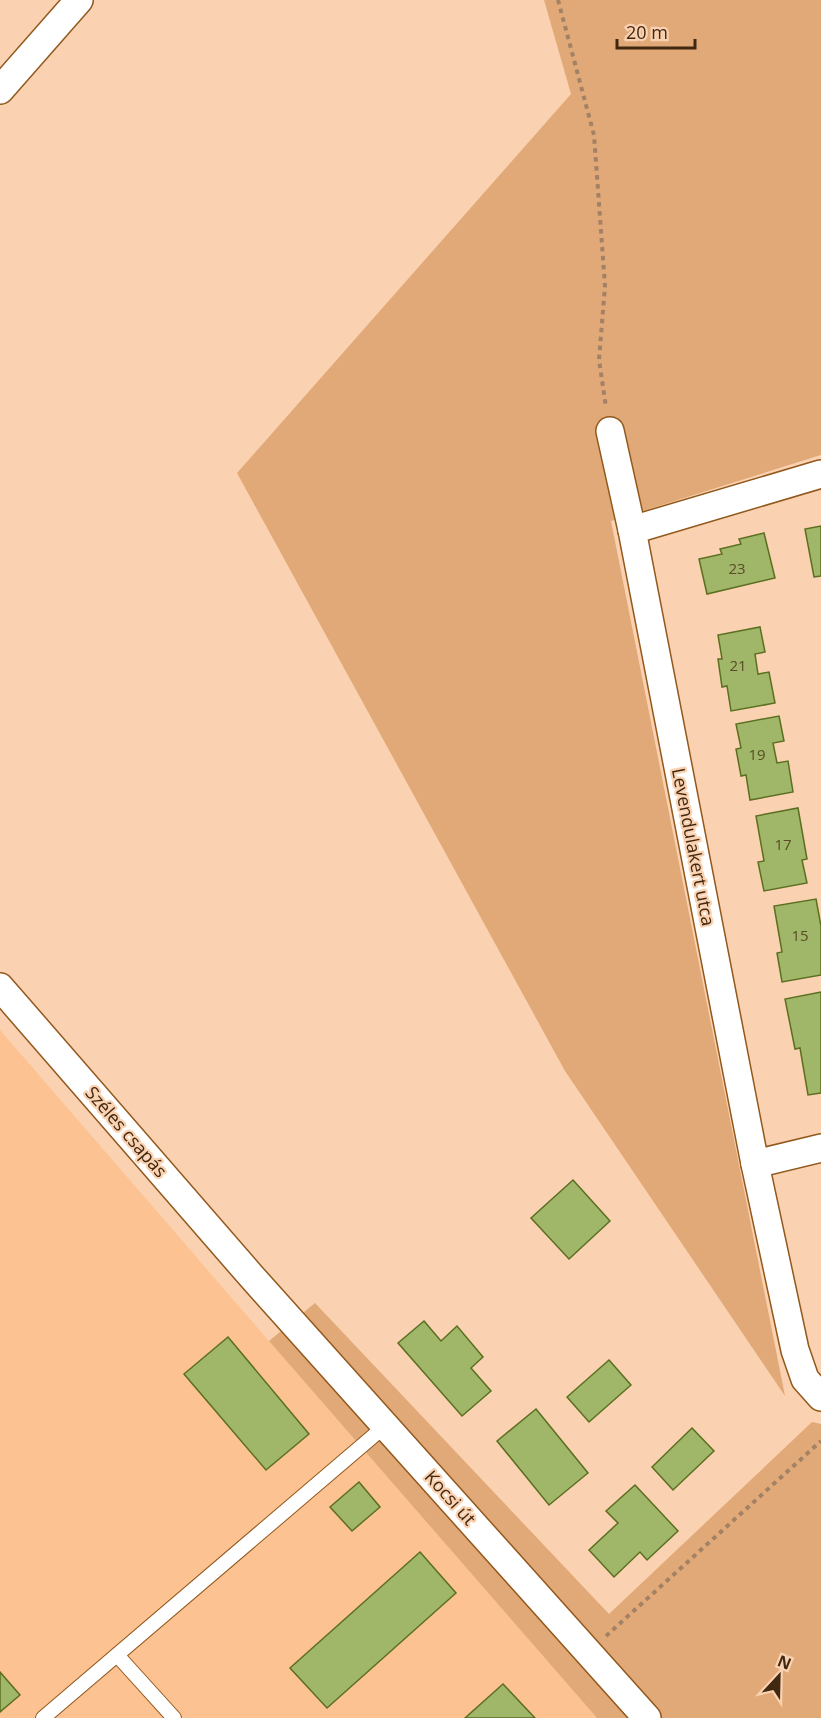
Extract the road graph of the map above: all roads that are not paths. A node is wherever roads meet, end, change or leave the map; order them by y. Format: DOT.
graph roads {
  1 [pos="79,0"];
  2 [pos="0,90"];
  3 [pos="610,431"];
  4 [pos="821,474"];
  5 [pos="632,530"];
  6 [pos="0,987"];
  7 [pos="821,1148"];
  8 [pos="755,1164"];
  9 [pos="252,1277"];
  10 [pos="813,1388"];
  11 [pos="386,1426"];
  12 [pos="117,1655"];
  13 [pos="43,1718"];
  14 [pos="174,1718"];
  15 [pos="647,1718"];
  1 -- 2 [label="street"];
  3 -- 5 [label="street, Levendulakert utca"];
  4 -- 5 [label="street"];
  5 -- 8 [label="street, Levendulakert utca"];
  6 -- 9 [label="street, Széles csapás"];
  7 -- 8 [label="street"];
  8 -- 10 [label="street, Levendulakert utca"];
  9 -- 11 [label="street, Kocsi út"];
  11 -- 12 [label="lane"];
  11 -- 15 [label="street, Kocsi út"];
  12 -- 13 [label="lane"];
  12 -- 14 [label="lane"];
}
